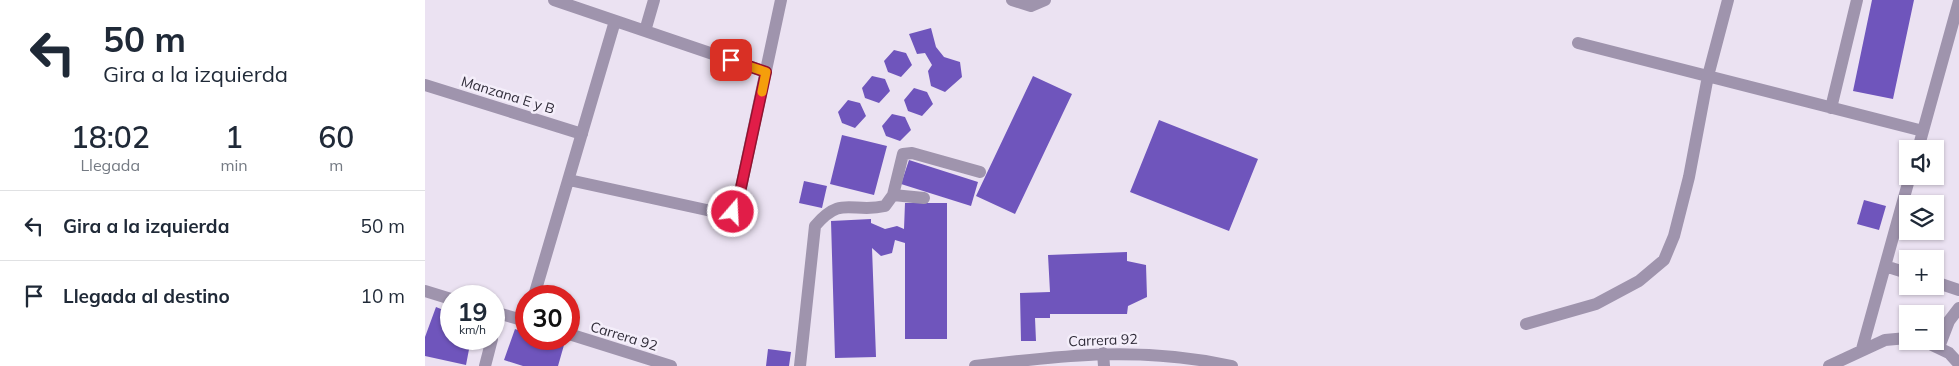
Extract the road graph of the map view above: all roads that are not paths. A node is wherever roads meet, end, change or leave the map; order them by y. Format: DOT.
graph roads {
  1 [pos="554,0"];
  2 [pos="654,0"];
  3 [pos="781,0"];
  4 [pos="1012,0"];
  5 [pos="1045,0"];
  6 [pos="1728,0"];
  7 [pos="1857,0"];
  8 [pos="1959,1"];
  9 [pos="1031,3"];
  10 [pos="615,21"];
  11 [pos="645,31"];
  12 [pos="1578,43"];
  13 [pos="766,72"];
  14 [pos="1708,76"];
  15 [pos="425,85"];
  16 [pos="1831,108"];
  17 [pos="1923,131"];
  18 [pos="582,134"];
  19 [pos="1920,140"];
  20 [pos="980,172"];
  21 [pos="569,180"];
  22 [pos="1908,185"];
  23 [pos="893,195"];
  24 [pos="924,198"];
  25 [pos="1885,266"];
  26 [pos="1899,270"];
  27 [pos="537,285"];
  28 [pos="1944,285"];
  29 [pos="1959,290"];
  30 [pos="425,291"];
  31 [pos="440,296"];
  32 [pos="1959,308"];
  33 [pos="1526,324"];
  34 [pos="580,337"];
  35 [pos="1899,339"];
  36 [pos="1862,349"];
  37 [pos="489,350"];
  38 [pos="1944,350"];
  39 [pos="1104,360"];
  40 [pos="1192,362"];
  41 [pos="1016,364"];
  42 [pos="1959,364"];
  43 [pos="485,366"];
  44 [pos="671,366"];
  45 [pos="800,366"];
  46 [pos="975,366"];
  47 [pos="1232,366"];
  48 [pos="1829,366"];
  1 -- 10 [label="street"];
  2 -- 11 [label="street"];
  3 -- 13 [label="street"];
  4 -- 9 [label="street"];
  5 -- 9 [label="street"];
  6 -- 14 [label="street"];
  7 -- 16 [label="street"];
  8 -- 17 [label="street"];
  10 -- 11 [label="street"];
  10 -- 18 [label="street"];
  11 -- 13 [label="street"];
  12 -- 14 [label="street"];
  13 -- 21 [label="street"];
  14 -- 16 [label="street"];
  14 -- 33 [label="street"];
  15 -- 18 [label="street, Manzana E y B"];
  16 -- 17 [label="street"];
  17 -- 19 [label="street"];
  18 -- 21 [label="street"];
  20 -- 23 [label="street"];
  21 -- 27 [label="street"];
  22 -- 25 [label="street"];
  23 -- 24 [label="street"];
  23 -- 45 [label="street"];
  25 -- 26 [label="street"];
  25 -- 36 [label="street"];
  28 -- 29 [label="street"];
  30 -- 31 [label="street"];
  32 -- 38 [label="street"];
  34 -- 44 [label="street, Carrera 92"];
  35 -- 36 [label="street"];
  36 -- 48 [label="street"];
  37 -- 43 [label="street"];
  38 -- 42 [label="street"];
  39 -- 40 [label="street, Carrera 92"];
  39 -- 41 [label="street, Carrera 92"];
  40 -- 47 [label="street, Carrera 92"];
  41 -- 46 [label="street, Carrera 92"];
}
